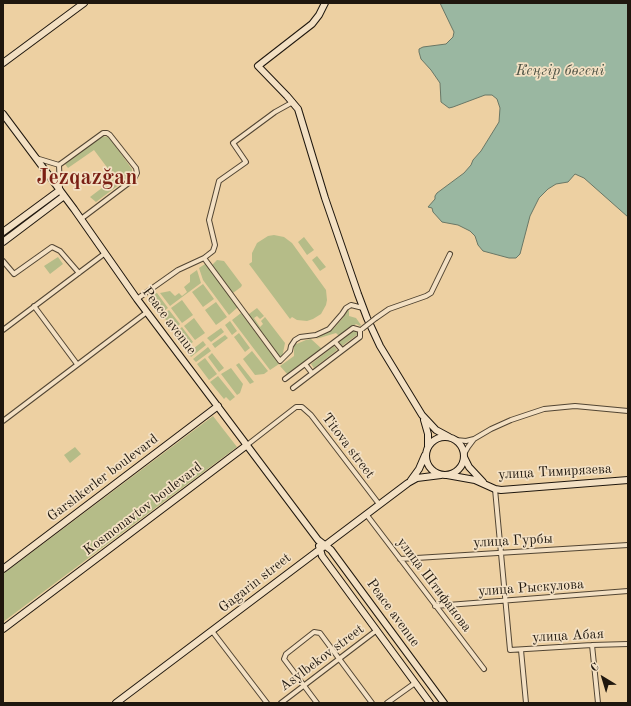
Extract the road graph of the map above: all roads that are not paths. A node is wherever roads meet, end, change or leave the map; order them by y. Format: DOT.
graph roads {
  1 [pos="84,3"];
  2 [pos="325,3"];
  3 [pos="3,64"];
  4 [pos="293,102"];
  5 [pos="3,114"];
  6 [pos="36,158"];
  7 [pos="59,165"];
  8 [pos="60,190"];
  9 [pos="64,196"];
  10 [pos="81,219"];
  11 [pos="3,232"];
  12 [pos="3,242"];
  13 [pos="104,254"];
  14 [pos="450,254"];
  15 [pos="204,258"];
  16 [pos="3,261"];
  17 [pos="79,273"];
  18 [pos="137,299"];
  19 [pos="34,306"];
  20 [pos="363,308"];
  21 [pos="147,312"];
  22 [pos="361,329"];
  23 [pos="3,330"];
  24 [pos="335,342"];
  25 [pos="342,350"];
  26 [pos="77,364"];
  27 [pos="305,364"];
  28 [pos="312,373"];
  29 [pos="285,379"];
  30 [pos="293,388"];
  31 [pos="218,406"];
  32 [pos="296,407"];
  33 [pos="628,411"];
  34 [pos="422,415"];
  35 [pos="3,421"];
  36 [pos="448,437"];
  37 [pos="474,439"];
  38 [pos="456,440"];
  39 [pos="247,445"];
  40 [pos="428,447"];
  41 [pos="426,454"];
  42 [pos="464,455"];
  43 [pos="444,475"];
  44 [pos="628,480"];
  45 [pos="408,482"];
  46 [pos="484,483"];
  47 [pos="495,489"];
  48 [pos="379,504"];
  49 [pos="366,514"];
  50 [pos="628,545"];
  51 [pos="322,546"];
  52 [pos="500,553"];
  53 [pos="400,559"];
  54 [pos="3,569"];
  55 [pos="628,591"];
  56 [pos="504,601"];
  57 [pos="436,606"];
  58 [pos="3,629"];
  59 [pos="377,630"];
  60 [pos="212,631"];
  61 [pos="628,644"];
  62 [pos="592,645"];
  63 [pos="521,650"];
  64 [pos="339,659"];
  65 [pos="484,669"];
  66 [pos="415,683"];
  67 [pos="304,685"];
  68 [pos="116,703"];
  69 [pos="267,703"];
  70 [pos="280,703"];
  71 [pos="317,703"];
  72 [pos="372,703"];
  73 [pos="387,703"];
  74 [pos="430,703"];
  75 [pos="444,703"];
  76 [pos="526,703"];
  77 [pos="598,703"];
  1 -- 3 [label="street"];
  2 -- 4 [label="street"];
  4 -- 15 [label="street"];
  4 -- 20 [label="street"];
  5 -- 6 [label="street, Peace avenue"];
  6 -- 7 [label="street"];
  6 -- 8 [label="street, Peace avenue"];
  7 -- 8 [label="street"];
  7 -- 10 [label="street"];
  8 -- 9 [label="street, Peace avenue"];
  8 -- 11 [label="street"];
  9 -- 10 [label="street, Peace avenue"];
  9 -- 12 [label="street"];
  10 -- 13 [label="street, Peace avenue"];
  13 -- 17 [label="street"];
  13 -- 18 [label="street, Peace avenue"];
  14 -- 22 [label="street, bridge"];
  15 -- 18 [label="street"];
  15 -- 20 [label="street"];
  16 -- 17 [label="street"];
  17 -- 19 [label="street"];
  18 -- 21 [label="street, Peace avenue"];
  19 -- 23 [label="street"];
  19 -- 26 [label="street"];
  20 -- 34 [label="street"];
  21 -- 26 [label="street"];
  21 -- 31 [label="street, Peace avenue"];
  22 -- 24 [label="street"];
  22 -- 25 [label="street"];
  24 -- 25 [label="street"];
  24 -- 27 [label="street"];
  25 -- 28 [label="street"];
  26 -- 35 [label="street"];
  27 -- 28 [label="street"];
  27 -- 29 [label="street"];
  28 -- 30 [label="street"];
  31 -- 39 [label="street, Peace avenue"];
  31 -- 54 [label="street, Garshkerler boulevard"];
  32 -- 39 [label="street, Kosmonavtov boulevard"];
  32 -- 48 [label="street, Titova street"];
  33 -- 37 [label="street"];
  34 -- 36 [label="street"];
  34 -- 40 [label="street"];
  36 -- 38 [label="street"];
  36 -- 40 [label="street"];
  37 -- 38 [label="street"];
  37 -- 42 [label="street"];
  38 -- 42 [label="street"];
  39 -- 51 [label="street, Peace avenue"];
  39 -- 58 [label="street, Kosmonavtov boulevard"];
  40 -- 41 [label="street"];
  41 -- 43 [label="street"];
  41 -- 45 [label="street"];
  42 -- 43 [label="street"];
  42 -- 46 [label="street"];
  43 -- 45 [label="street"];
  43 -- 46 [label="street"];
  44 -- 47 [label="street, улица Тимирязева"];
  45 -- 48 [label="street, Gagarin street"];
  46 -- 47 [label="street, улица Тимирязева"];
  47 -- 52 [label="street"];
  48 -- 49 [label="street, Gagarin street"];
  49 -- 51 [label="street, Gagarin street"];
  49 -- 53 [label="street, улица Штифанова"];
  50 -- 52 [label="street, улица Гурбы"];
  51 -- 59 [label="street, Peace avenue"];
  51 -- 60 [label="street, Gagarin street"];
  51 -- 75 [label="street, Peace avenue"];
  52 -- 53 [label="street, улица Гурбы"];
  52 -- 56 [label="street"];
  53 -- 57 [label="street, улица Штифанова"];
  55 -- 56 [label="street, улица Рыскулова"];
  56 -- 57 [label="street, улица Рыскулова"];
  56 -- 63 [label="street, улица Абая"];
  57 -- 65 [label="street, улица Штифанова"];
  59 -- 64 [label="street, Asylbekov street"];
  59 -- 66 [label="street, Peace avenue"];
  60 -- 68 [label="street, Gagarin street"];
  60 -- 69 [label="street"];
  61 -- 62 [label="street, улица Абая"];
  62 -- 63 [label="street, улица Абая"];
  62 -- 77 [label="street"];
  63 -- 76 [label="street"];
  64 -- 67 [label="street, Asylbekov street"];
  64 -- 67 [label="street"];
  64 -- 72 [label="street"];
  66 -- 73 [label="street"];
  66 -- 74 [label="street, Peace avenue"];
  67 -- 70 [label="street, Asylbekov street"];
  67 -- 71 [label="street"];
}
